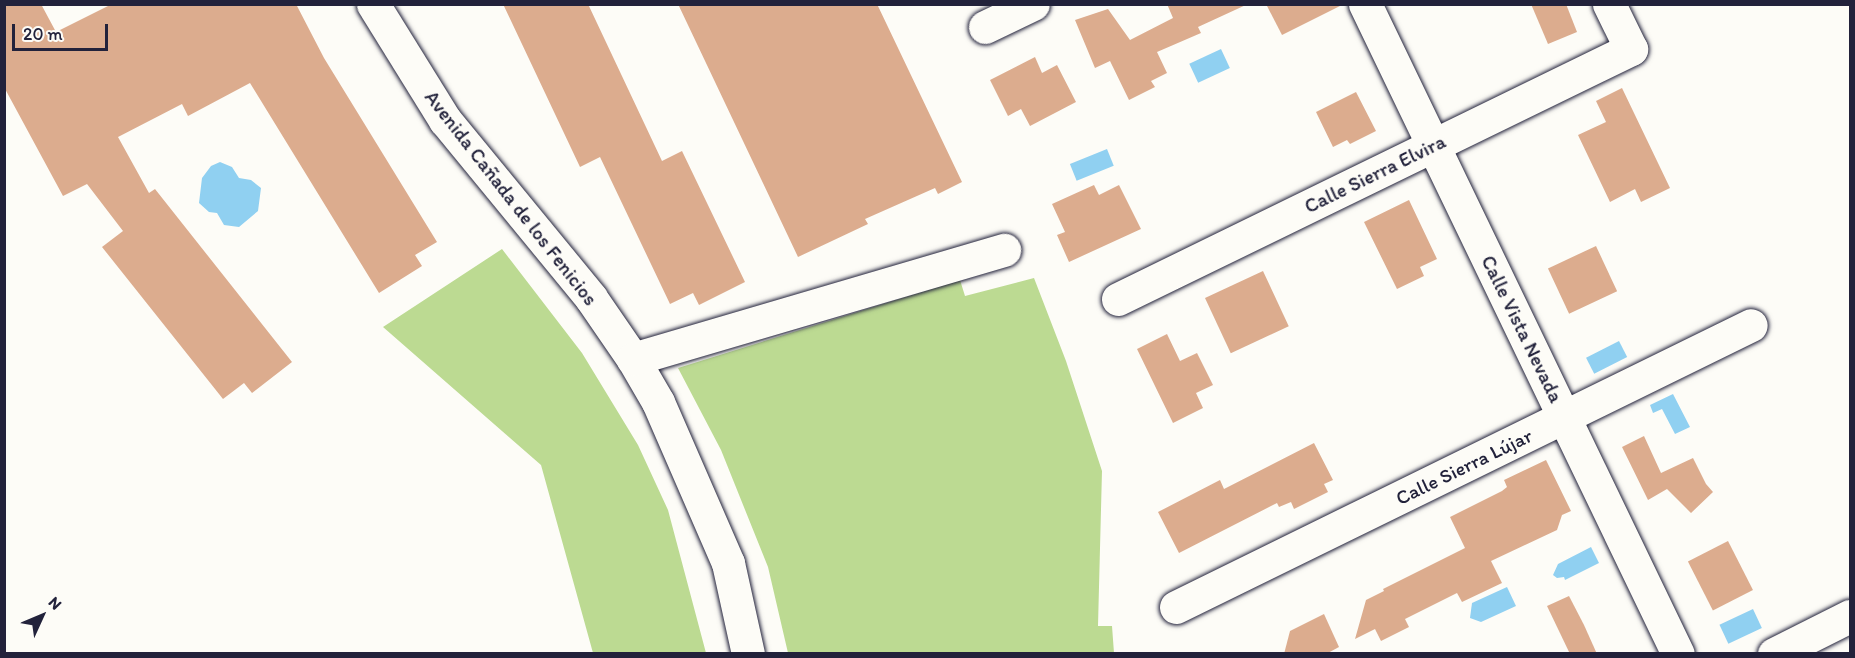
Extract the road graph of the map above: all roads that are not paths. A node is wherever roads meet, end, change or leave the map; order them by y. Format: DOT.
graph roads {
  1 [pos="373,4"];
  2 [pos="1032,4"];
  3 [pos="1365,4"];
  4 [pos="1610,4"];
  5 [pos="985,27"];
  6 [pos="1433,146"];
  7 [pos="1004,250"];
  8 [pos="1118,299"];
  9 [pos="1751,326"];
  10 [pos="633,359"];
  11 [pos="1565,418"];
  12 [pos="1176,607"];
  13 [pos="1851,616"];
  14 [pos="748,654"];
  15 [pos="1678,654"];
  16 [pos="1774,654"];
  1 -- 10 [label="street, Avenida Cañada de los Fenicios"];
  2 -- 5 [label="street"];
  3 -- 6 [label="street, Calle Vista Nevada"];
  4 -- 6 [label="street, Calle Sierra Elvira"];
  6 -- 8 [label="street, Calle Sierra Elvira"];
  6 -- 11 [label="street, Calle Vista Nevada"];
  7 -- 10 [label="street"];
  9 -- 11 [label="street, Calle Sierra Lújar"];
  10 -- 14 [label="street, Avenida Cañada de los Fenicios"];
  11 -- 12 [label="street, Calle Sierra Lújar"];
  11 -- 15 [label="street, Calle Vista Nevada"];
  13 -- 16 [label="street"];
}
